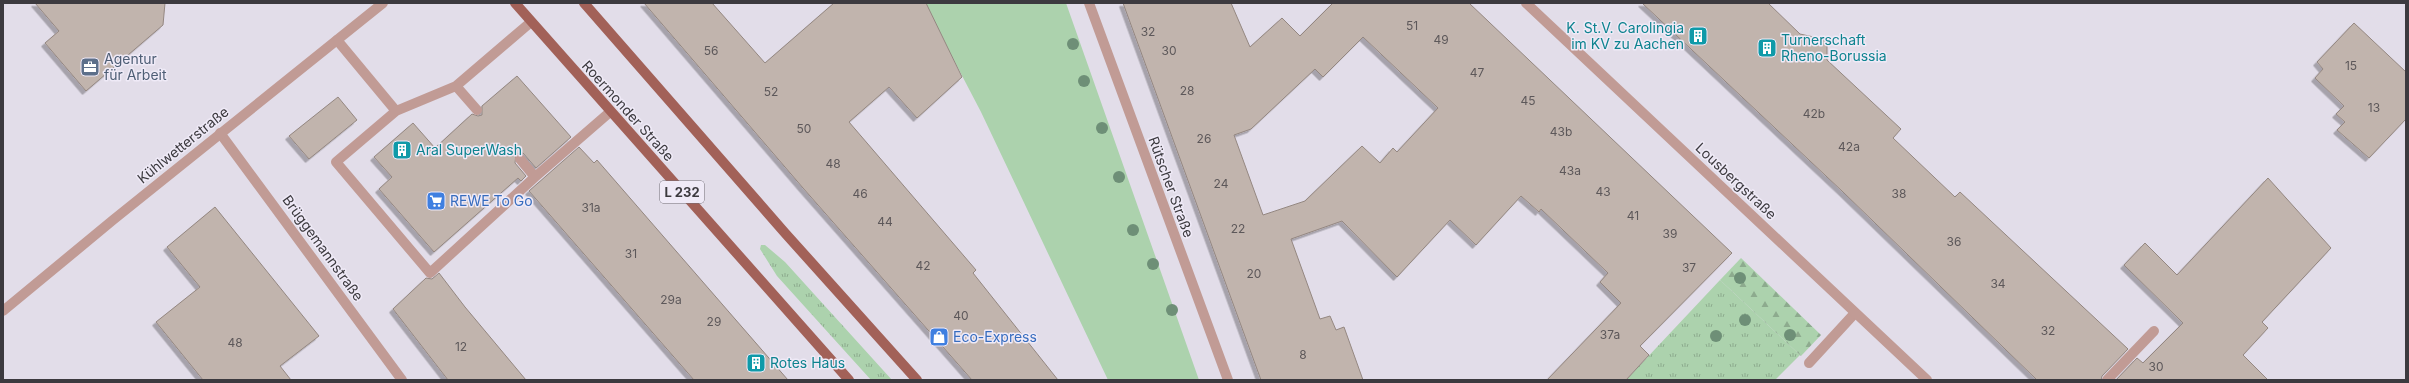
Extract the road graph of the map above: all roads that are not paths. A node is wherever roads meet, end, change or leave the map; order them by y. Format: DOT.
graph roads {
  1 [pos="383,3"];
  2 [pos="515,3"];
  3 [pos="584,3"];
  4 [pos="1089,3"];
  5 [pos="1526,3"];
  6 [pos="531,22"];
  7 [pos="337,40"];
  8 [pos="456,86"];
  9 [pos="477,110"];
  10 [pos="396,111"];
  11 [pos="610,112"];
  12 [pos="220,133"];
  13 [pos="520,159"];
  14 [pos="536,177"];
  15 [pos="3,312"];
  16 [pos="1856,313"];
  17 [pos="2154,331"];
  18 [pos="1809,363"];
  19 [pos="402,380"];
  20 [pos="849,380"];
  21 [pos="917,380"];
  22 [pos="1228,380"];
  23 [pos="1927,380"];
  24 [pos="2107,380"];
  1 -- 7 [label="street, Kühlwetterstraße"];
  2 -- 6 [label="main road, Roermonder Straße / L 232"];
  3 -- 21 [label="main road"];
  4 -- 22 [label="street, Rütscher Straße"];
  5 -- 16 [label="street, Lousbergstraße"];
  6 -- 8 [label="street"];
  6 -- 11 [label="main road, Roermonder Straße / L 232"];
  7 -- 10 [label="street"];
  7 -- 12 [label="street, Kühlwetterstraße"];
  8 -- 9 [label="street"];
  8 -- 10 [label="street"];
  10 -- 14 [label="street"];
  11 -- 14 [label="street"];
  11 -- 20 [label="main road, Roermonder Straße / L 232"];
  12 -- 15 [label="street, Kühlwetterstraße"];
  12 -- 19 [label="street, Brüggemannstraße"];
  13 -- 14 [label="street"];
  16 -- 18 [label="street"];
  16 -- 23 [label="street, Lousbergstraße"];
  17 -- 24 [label="street"];
}
